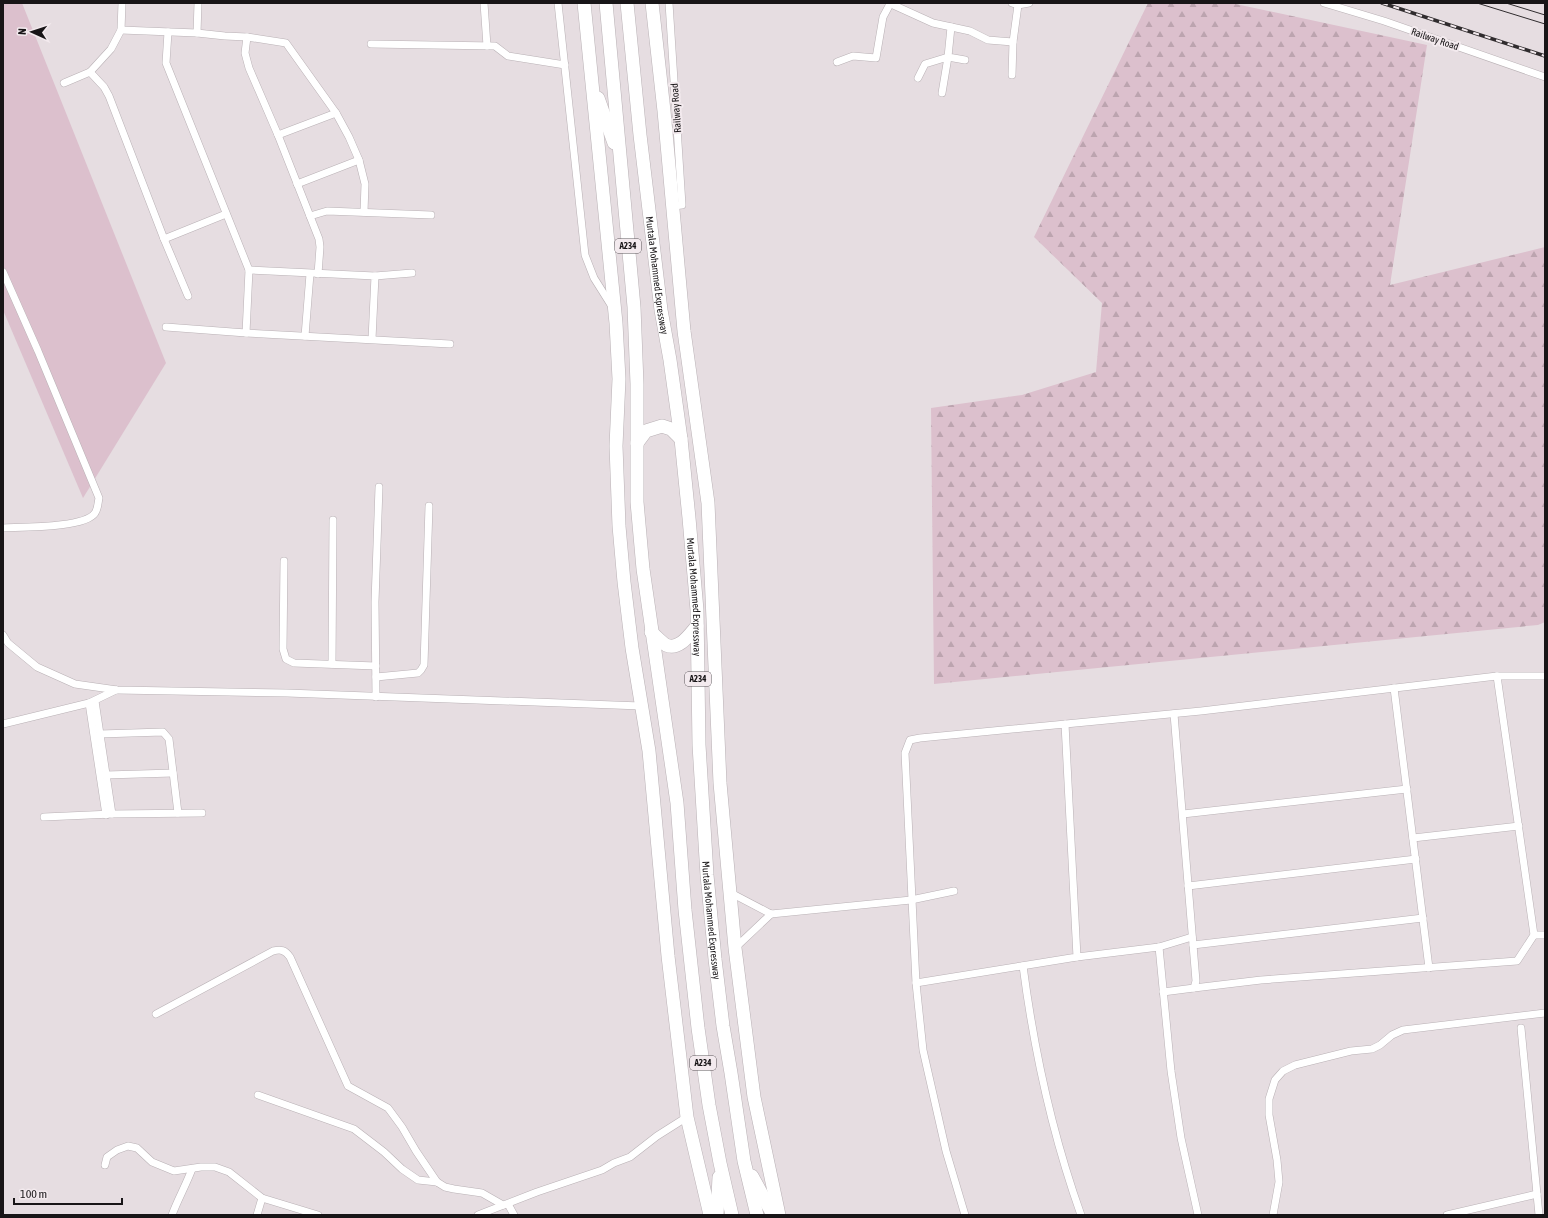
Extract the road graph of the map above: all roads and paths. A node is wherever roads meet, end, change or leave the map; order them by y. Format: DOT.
graph roads {
  1 [pos="122,3"];
  2 [pos="198,3"];
  3 [pos="484,3"];
  4 [pos="558,3"];
  5 [pos="584,3"];
  6 [pos="606,3"];
  7 [pos="626,3"];
  8 [pos="652,3"];
  9 [pos="669,3"];
  10 [pos="1028,3"];
  11 [pos="1324,3"];
  12 [pos="890,4"];
  13 [pos="1015,4"];
  14 [pos="951,27"];
  15 [pos="121,30"];
  16 [pos="168,32"];
  17 [pos="197,33"];
  18 [pos="247,37"];
  19 [pos="1013,42"];
  20 [pos="371,44"];
  21 [pos="487,46"];
  22 [pos="948,57"];
  23 [pos="965,60"];
  24 [pos="837,62"];
  25 [pos="565,65"];
  26 [pos="90,72"];
  27 [pos="1012,75"];
  28 [pos="1545,77"];
  29 [pos="918,78"];
  30 [pos="591,79"];
  31 [pos="64,83"];
  32 [pos="942,93"];
  33 [pos="336,113"];
  34 [pos="278,135"];
  35 [pos="359,160"];
  36 [pos="621,162"];
  37 [pos="297,184"];
  38 [pos="673,206"];
  39 [pos="364,212"];
  40 [pos="226,214"];
  41 [pos="432,215"];
  42 [pos="310,216"];
  43 [pos="164,239"];
  44 [pos="249,270"];
  45 [pos="3,272"];
  46 [pos="412,273"];
  47 [pos="310,274"];
  48 [pos="318,274"];
  49 [pos="375,276"];
  50 [pos="188,296"];
  51 [pos="615,311"];
  52 [pos="166,327"];
  53 [pos="246,333"];
  54 [pos="305,336"];
  55 [pos="372,339"];
  56 [pos="635,340"];
  57 [pos="450,344"];
  58 [pos="681,439"];
  59 [pos="636,443"];
  60 [pos="379,487"];
  61 [pos="429,506"];
  62 [pos="333,520"];
  63 [pos="3,528"];
  64 [pos="284,561"];
  65 [pos="697,626"];
  66 [pos="651,632"];
  67 [pos="3,634"];
  68 [pos="332,664"];
  69 [pos="376,666"];
  70 [pos="1497,676"];
  71 [pos="1545,676"];
  72 [pos="376,677"];
  73 [pos="1394,688"];
  74 [pos="117,690"];
  75 [pos="376,697"];
  76 [pos="92,702"];
  77 [pos="641,706"];
  78 [pos="1174,714"];
  79 [pos="3,724"];
  80 [pos="1065,724"];
  81 [pos="100,734"];
  82 [pos="173,773"];
  83 [pos="106,776"];
  84 [pos="1407,789"];
  85 [pos="178,813"];
  86 [pos="202,813"];
  87 [pos="109,814"];
  88 [pos="1183,814"];
  89 [pos="44,817"];
  90 [pos="1519,826"];
  91 [pos="1413,838"];
  92 [pos="1416,859"];
  93 [pos="1188,886"];
  94 [pos="954,891"];
  95 [pos="729,892"];
  96 [pos="911,900"];
  97 [pos="771,914"];
  98 [pos="1423,918"];
  99 [pos="1534,935"];
  100 [pos="1545,935"];
  101 [pos="1193,941"];
  102 [pos="1159,947"];
  103 [pos="734,948"];
  104 [pos="1077,957"];
  105 [pos="1023,966"];
  106 [pos="1429,968"];
  107 [pos="916,983"];
  108 [pos="1194,988"];
  109 [pos="1163,992"];
  110 [pos="1545,1013"];
  111 [pos="156,1014"];
  112 [pos="1520,1028"];
  113 [pos="258,1095"];
  114 [pos="687,1117"];
  115 [pos="744,1161"];
  116 [pos="720,1163"];
  117 [pos="105,1165"];
  118 [pos="192,1169"];
  119 [pos="437,1182"];
  120 [pos="1537,1194"];
  121 [pos="262,1198"];
  122 [pos="505,1205"];
  123 [pos="172,1215"];
  124 [pos="257,1215"];
  125 [pos="318,1215"];
  126 [pos="478,1215"];
  127 [pos="514,1215"];
  128 [pos="710,1215"];
  129 [pos="717,1215"];
  130 [pos="732,1215"];
  131 [pos="757,1215"];
  132 [pos="773,1215"];
  133 [pos="779,1215"];
  134 [pos="965,1215"];
  135 [pos="1080,1215"];
  136 [pos="1198,1215"];
  137 [pos="1272,1215"];
  138 [pos="1447,1215"];
  139 [pos="1539,1215"];
  1 -- 15 [label="street"];
  2 -- 17 [label="street"];
  3 -- 21 [label="street"];
  4 -- 25 [label="street"];
  5 -- 30 [label="highway"];
  6 -- 36 [label="highway, A234"];
  7 -- 58 [label="highway, Murtala Mohammed Expressway / A234"];
  8 -- 38 [label="highway, Murtala Mohammed Expressway"];
  9 -- 38 [label="street, Railway Road"];
  10 -- 13 [label="street"];
  11 -- 28 [label="street, Railway Road"];
  12 -- 14 [label="street"];
  12 -- 24 [label="street"];
  13 -- 19 [label="street"];
  14 -- 19 [label="street"];
  14 -- 22 [label="street"];
  15 -- 16 [label="street"];
  15 -- 26 [label="street"];
  16 -- 17 [label="street"];
  16 -- 40 [label="street"];
  17 -- 18 [label="street"];
  18 -- 33 [label="street"];
  18 -- 34 [label="street"];
  19 -- 27 [label="street"];
  20 -- 21 [label="street"];
  21 -- 25 [label="street"];
  22 -- 23 [label="street"];
  22 -- 29 [label="street"];
  22 -- 32 [label="street"];
  25 -- 51 [label="street"];
  26 -- 31 [label="street"];
  26 -- 43 [label="street"];
  30 -- 36 [label="highway"];
  30 -- 51 [label="highway"];
  33 -- 34 [label="street"];
  33 -- 35 [label="street"];
  34 -- 37 [label="street"];
  35 -- 37 [label="street"];
  35 -- 39 [label="street"];
  36 -- 56 [label="highway, A234"];
  37 -- 42 [label="street"];
  38 -- 95 [label="highway, Murtala Mohammed Expressway"];
  39 -- 41 [label="street"];
  39 -- 42 [label="street"];
  40 -- 43 [label="street"];
  40 -- 44 [label="street"];
  42 -- 48 [label="street"];
  43 -- 50 [label="street"];
  44 -- 47 [label="street"];
  44 -- 53 [label="street"];
  45 -- 63 [label="street"];
  46 -- 49 [label="street"];
  47 -- 48 [label="street"];
  47 -- 54 [label="street"];
  48 -- 49 [label="street"];
  49 -- 55 [label="street"];
  51 -- 56 [label="highway"];
  51 -- 77 [label="highway"];
  52 -- 53 [label="street"];
  53 -- 54 [label="street"];
  54 -- 55 [label="street"];
  55 -- 57 [label="street"];
  56 -- 59 [label="highway, A234"];
  58 -- 59 [label="highway"];
  58 -- 65 [label="highway, Murtala Mohammed Expressway / A234"];
  59 -- 66 [label="highway, A234"];
  60 -- 69 [label="street"];
  61 -- 72 [label="street"];
  62 -- 68 [label="street"];
  64 -- 68 [label="street"];
  65 -- 66 [label="highway"];
  65 -- 115 [label="highway, Murtala Mohammed Expressway / A234"];
  66 -- 116 [label="highway, A234"];
  67 -- 74 [label="street"];
  68 -- 69 [label="street"];
  69 -- 72 [label="street"];
  70 -- 71 [label="street"];
  70 -- 73 [label="street"];
  70 -- 90 [label="street"];
  72 -- 75 [label="street"];
  73 -- 78 [label="street"];
  73 -- 84 [label="street"];
  74 -- 75 [label="street"];
  74 -- 76 [label="street"];
  75 -- 77 [label="street"];
  76 -- 79 [label="street"];
  76 -- 81 [label="street"];
  76 -- 87 [label="street"];
  77 -- 114 [label="highway"];
  78 -- 80 [label="street"];
  78 -- 88 [label="street"];
  80 -- 96 [label="street"];
  80 -- 104 [label="street"];
  81 -- 82 [label="street"];
  81 -- 83 [label="street"];
  82 -- 83 [label="street"];
  82 -- 85 [label="street"];
  83 -- 87 [label="street"];
  84 -- 88 [label="street"];
  84 -- 91 [label="street"];
  85 -- 86 [label="street"];
  85 -- 87 [label="street"];
  87 -- 89 [label="street"];
  88 -- 93 [label="street"];
  90 -- 91 [label="street"];
  90 -- 99 [label="street"];
  91 -- 92 [label="street"];
  92 -- 93 [label="street"];
  92 -- 98 [label="street"];
  93 -- 101 [label="street"];
  94 -- 96 [label="street"];
  95 -- 97 [label="street"];
  95 -- 103 [label="highway, Murtala Mohammed Expressway"];
  96 -- 97 [label="street"];
  96 -- 107 [label="street"];
  97 -- 103 [label="street"];
  98 -- 101 [label="street"];
  98 -- 106 [label="street"];
  99 -- 100 [label="street"];
  99 -- 106 [label="street"];
  101 -- 102 [label="street"];
  101 -- 108 [label="street"];
  102 -- 104 [label="street"];
  102 -- 109 [label="street"];
  103 -- 133 [label="highway, Murtala Mohammed Expressway"];
  104 -- 105 [label="street"];
  105 -- 107 [label="street"];
  105 -- 135 [label="street"];
  106 -- 108 [label="street"];
  107 -- 134 [label="street"];
  108 -- 109 [label="street"];
  109 -- 136 [label="street"];
  110 -- 137 [label="street"];
  111 -- 119 [label="street"];
  112 -- 120 [label="street"];
  113 -- 119 [label="street"];
  114 -- 122 [label="street"];
  114 -- 128 [label="highway"];
  115 -- 131 [label="highway, Murtala Mohammed Expressway / A234"];
  115 -- 132 [label="highway"];
  116 -- 129 [label="highway"];
  116 -- 130 [label="highway, A234"];
  117 -- 118 [label="street"];
  118 -- 121 [label="street"];
  118 -- 123 [label="street"];
  119 -- 122 [label="street"];
  120 -- 138 [label="street"];
  120 -- 139 [label="street"];
  121 -- 124 [label="street"];
  121 -- 125 [label="street"];
  122 -- 126 [label="street"];
  122 -- 127 [label="street"];
}
